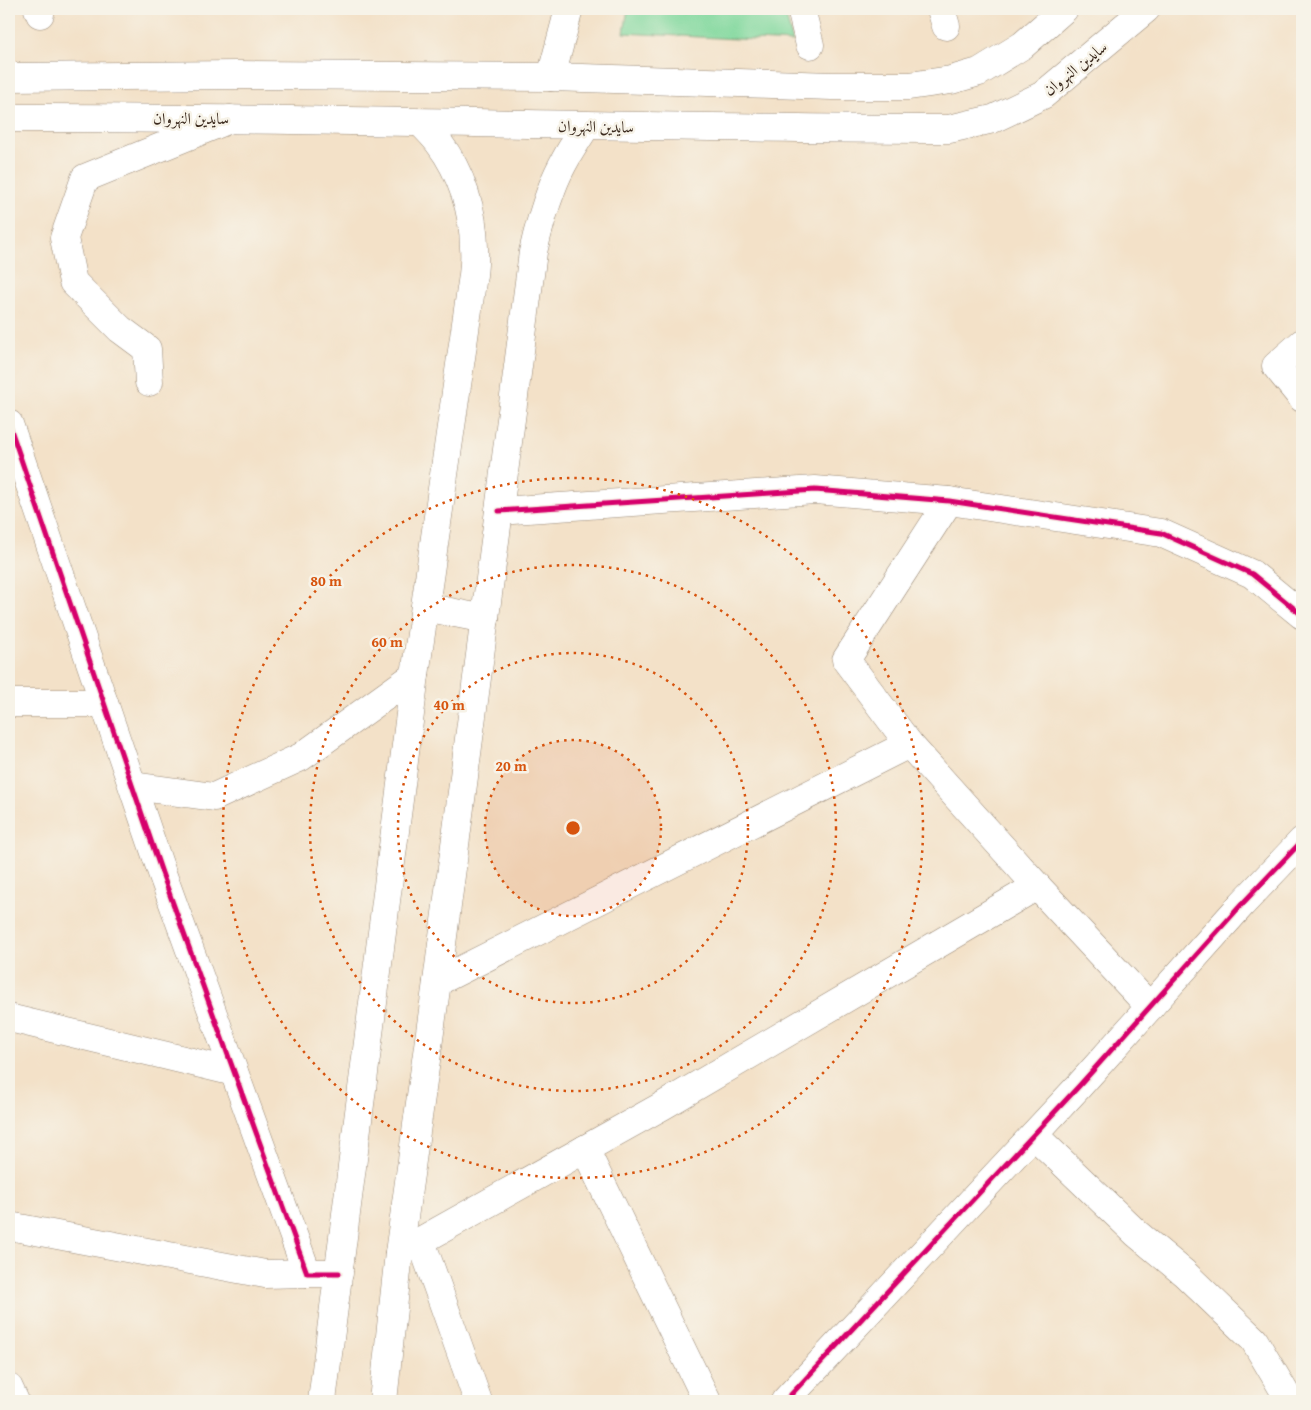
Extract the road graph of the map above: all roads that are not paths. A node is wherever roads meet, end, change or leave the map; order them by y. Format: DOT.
graph roads {
  1 [pos="569,9"];
  2 [pos="801,9"];
  3 [pos="1064,9"];
  4 [pos="1146,9"];
  5 [pos="810,45"];
  6 [pos="9,77"];
  7 [pos="552,77"];
  8 [pos="9,118"];
  9 [pos="230,119"];
  10 [pos="421,123"];
  11 [pos="586,126"];
  12 [pos="1302,343"];
  13 [pos="149,382"];
  14 [pos="1302,398"];
  15 [pos="9,424"];
  16 [pos="949,501"];
  17 [pos="499,511"];
  18 [pos="425,607"];
  19 [pos="1302,615"];
  20 [pos="485,619"];
  21 [pos="415,676"];
  22 [pos="9,703"];
  23 [pos="104,703"];
  24 [pos="909,744"];
  25 [pos="133,786"];
  26 [pos="1302,841"];
  27 [pos="1037,886"];
  28 [pos="437,982"];
  29 [pos="1150,1007"];
  30 [pos="9,1018"];
  31 [pos="234,1072"];
  32 [pos="1034,1135"];
  33 [pos="585,1149"];
  34 [pos="9,1226"];
  35 [pos="410,1247"];
  36 [pos="307,1273"];
  37 [pos="339,1273"];
  38 [pos="9,1388"];
  39 [pos="15,1401"];
  40 [pos="322,1401"];
  41 [pos="383,1401"];
  42 [pos="478,1401"];
  43 [pos="707,1401"];
  44 [pos="785,1401"];
  45 [pos="1290,1401"];
  1 -- 7 [label="street"];
  2 -- 5 [label="street"];
  3 -- 7 [label="street"];
  4 -- 11 [label="street, سايدين النهروان"];
  6 -- 7 [label="street"];
  8 -- 9 [label="street, سايدين النهروان"];
  9 -- 10 [label="street, سايدين النهروان"];
  9 -- 13 [label="street"];
  10 -- 11 [label="street, سايدين النهروان"];
  10 -- 18 [label="street"];
  11 -- 17 [label="street"];
  12 -- 14 [label="street"];
  15 -- 23 [label="street"];
  16 -- 17 [label="street"];
  16 -- 19 [label="street"];
  16 -- 24 [label="street"];
  17 -- 20 [label="street"];
  18 -- 20 [label="street"];
  18 -- 21 [label="street"];
  20 -- 28 [label="street"];
  21 -- 25 [label="street"];
  21 -- 37 [label="street"];
  22 -- 23 [label="street"];
  23 -- 25 [label="street"];
  24 -- 27 [label="street"];
  24 -- 28 [label="street"];
  25 -- 31 [label="street"];
  26 -- 29 [label="street"];
  27 -- 29 [label="street"];
  27 -- 33 [label="street"];
  28 -- 35 [label="street"];
  29 -- 32 [label="street"];
  30 -- 31 [label="street"];
  31 -- 36 [label="street"];
  32 -- 44 [label="street"];
  32 -- 45 [label="street"];
  33 -- 35 [label="street"];
  33 -- 43 [label="street"];
  34 -- 36 [label="street"];
  35 -- 41 [label="street"];
  35 -- 42 [label="street"];
  36 -- 37 [label="street"];
  37 -- 40 [label="street"];
  38 -- 39 [label="street"];
}
